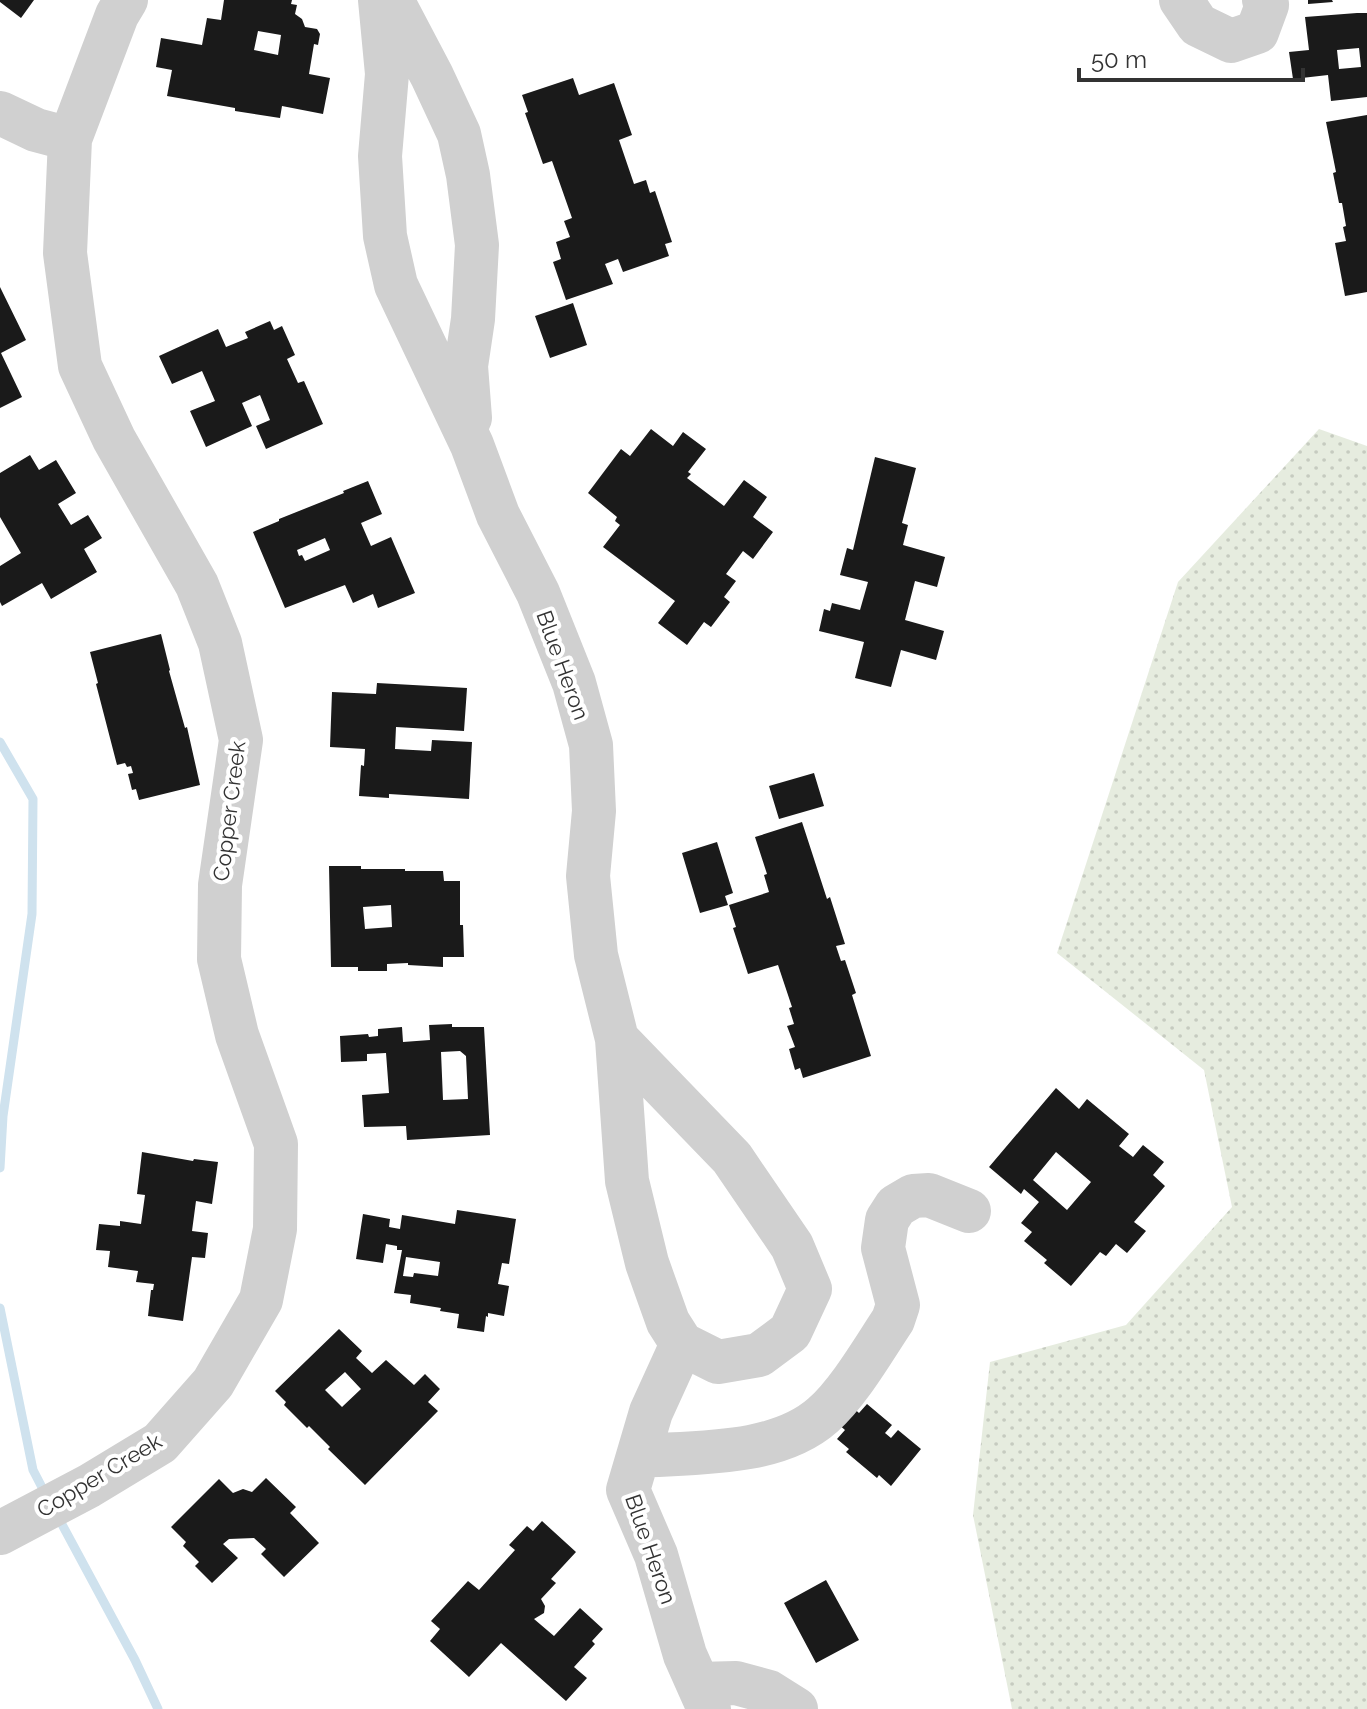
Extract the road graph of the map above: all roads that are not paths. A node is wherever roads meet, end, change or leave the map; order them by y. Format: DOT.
graph roads {
  1 [pos="126,0"];
  2 [pos="380,0"];
  3 [pos="392,0"];
  4 [pos="1181,0"];
  5 [pos="1264,0"];
  6 [pos="0,113"];
  7 [pos="70,139"];
  8 [pos="472,445"];
  9 [pos="617,1039"];
  10 [pos="969,1211"];
  11 [pos="682,1344"];
  12 [pos="638,1456"];
  13 [pos="0,1533"];
  14 [pos="704,1696"];
  15 [pos="796,1709"];
  1 -- 7 [label="street, Copper Creek"];
  2 -- 8 [label="street, Blue Heron"];
  3 -- 8 [label="street, Blue Heron"];
  4 -- 5 [label="street"];
  6 -- 7 [label="street"];
  7 -- 13 [label="street, Copper Creek"];
  8 -- 9 [label="street, Blue Heron"];
  9 -- 11 [label="street, Blue Heron"];
  9 -- 11 [label="street, Blue Heron"];
  10 -- 12 [label="street"];
  11 -- 12 [label="street, Blue Heron"];
  12 -- 14 [label="street, Blue Heron"];
  14 -- 15 [label="street"];
}
